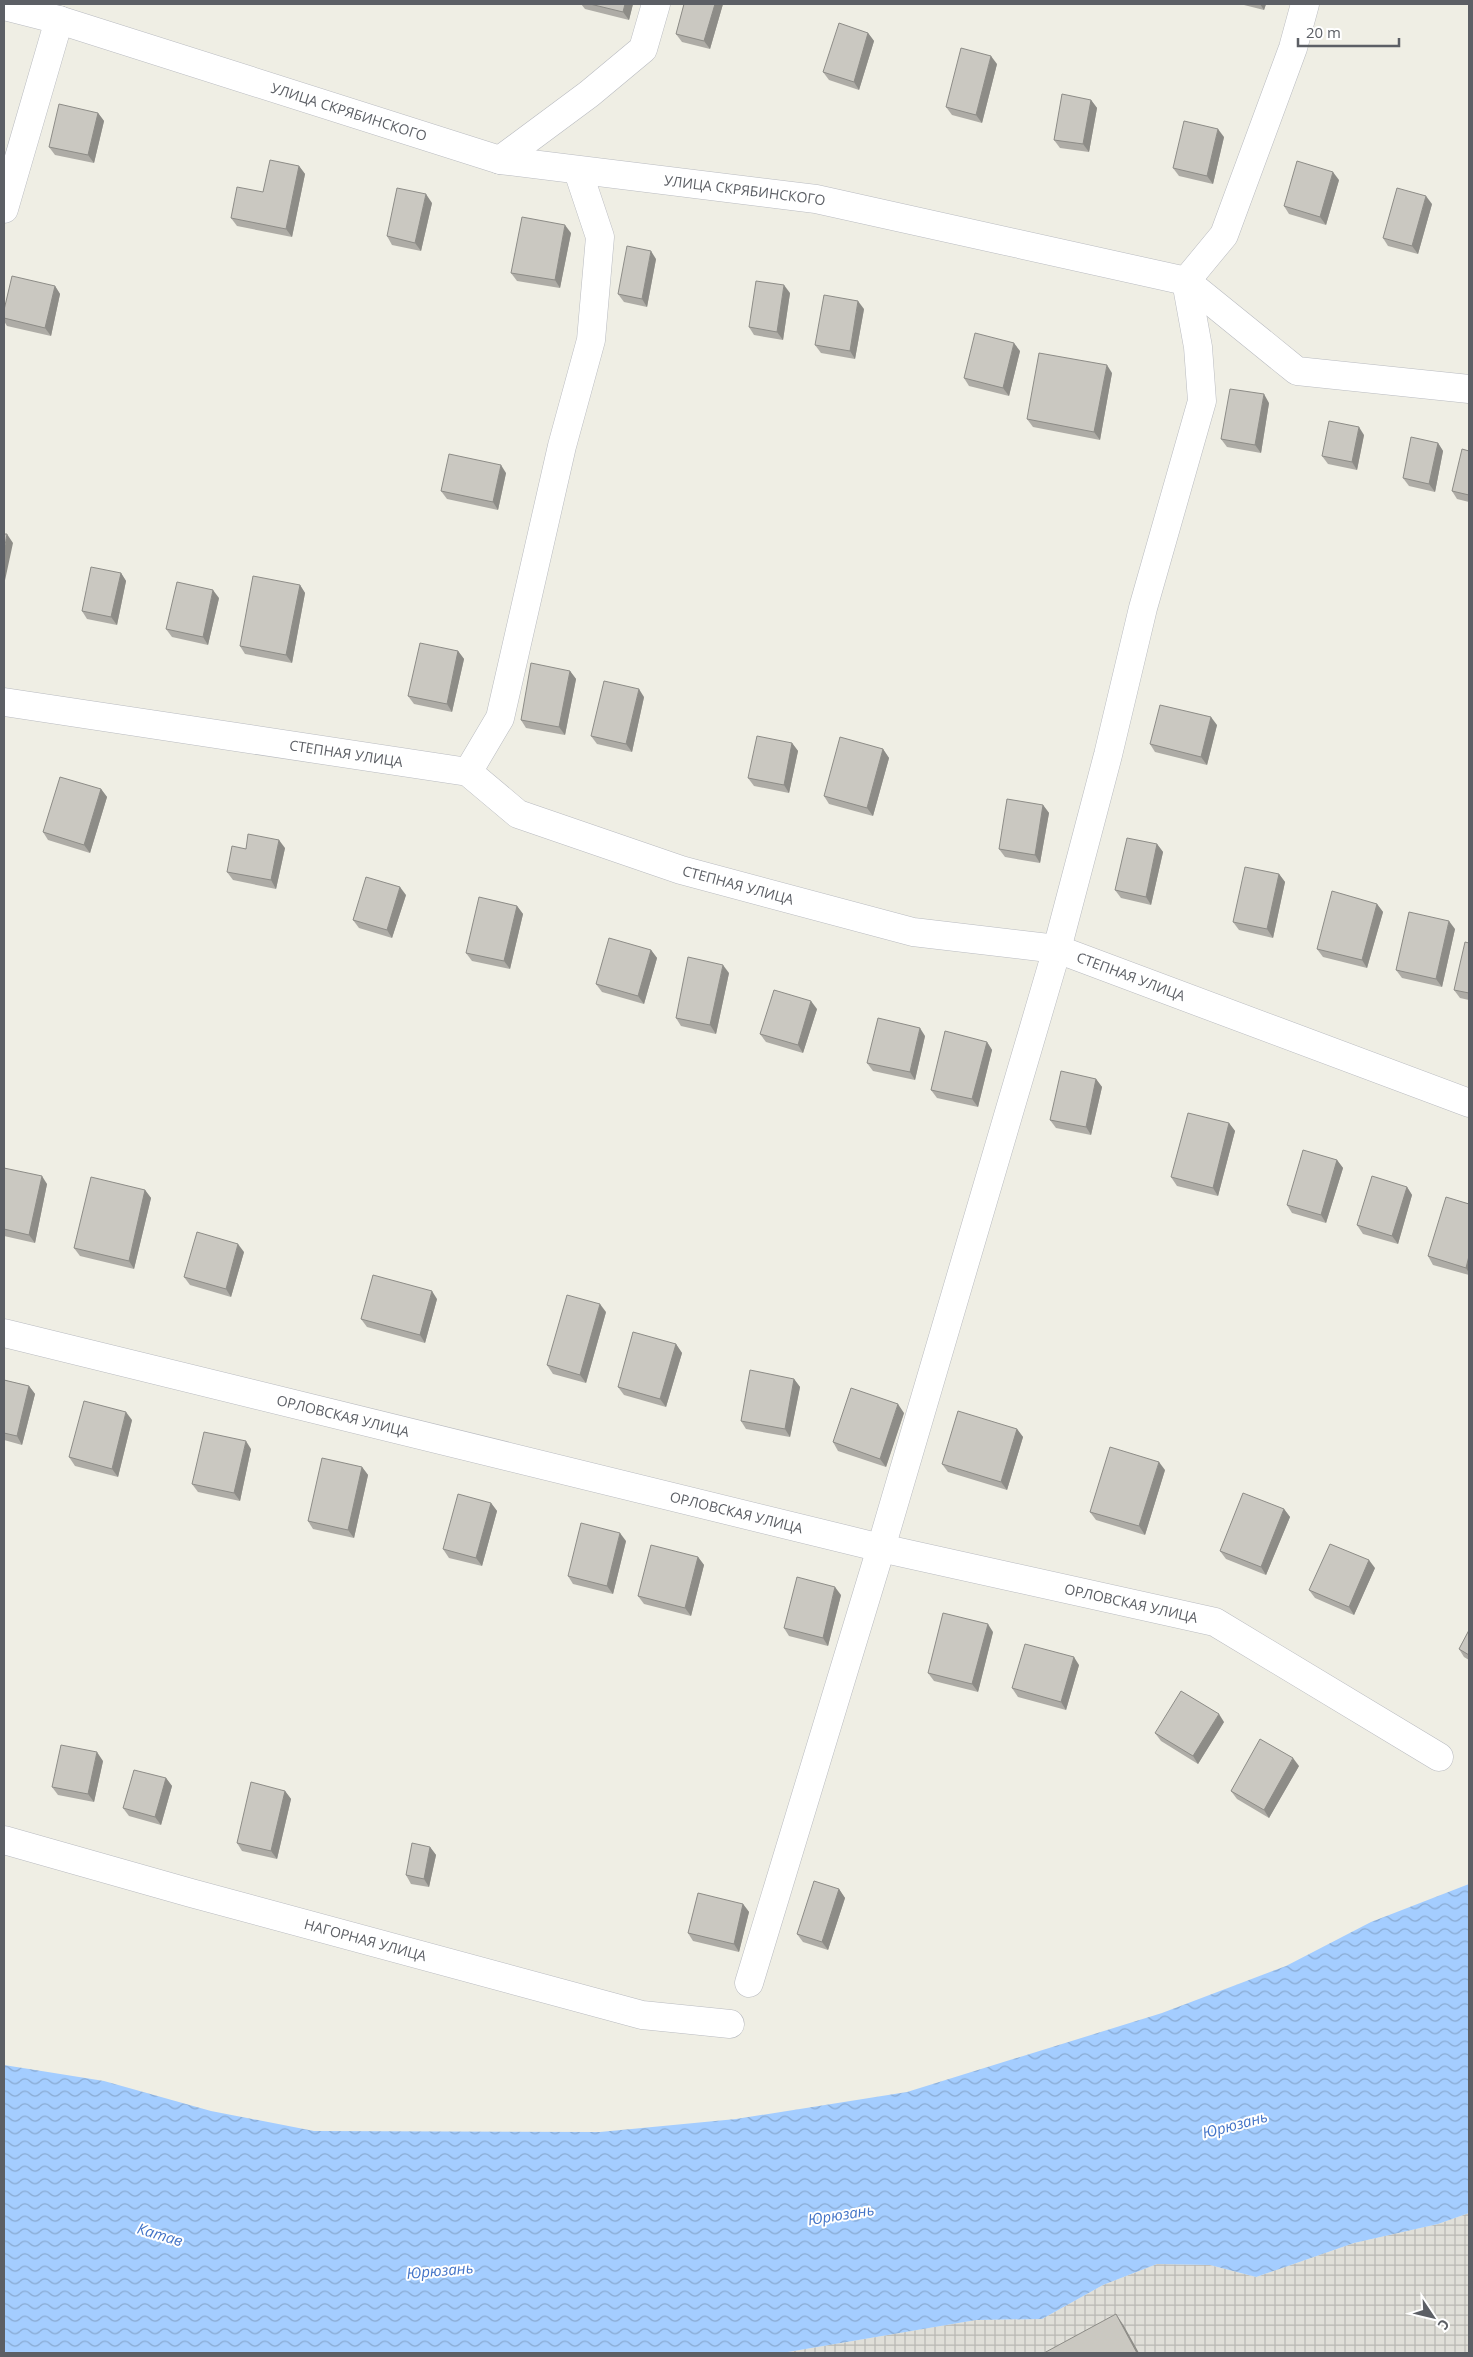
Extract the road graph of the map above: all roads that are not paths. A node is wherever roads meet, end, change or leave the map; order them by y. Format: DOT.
graph roads {
  1 [pos="656,4"];
  2 [pos="1305,4"];
  3 [pos="4,6"];
  4 [pos="59,20"];
  5 [pos="500,160"];
  6 [pos="578,170"];
  7 [pos="4,208"];
  8 [pos="1186,281"];
  9 [pos="1469,389"];
  10 [pos="4,702"];
  11 [pos="468,772"];
  12 [pos="1057,949"];
  13 [pos="1469,1103"];
  14 [pos="4,1333"];
  15 [pos="881,1548"];
  16 [pos="1439,1757"];
  17 [pos="4,1840"];
  18 [pos="749,1983"];
  19 [pos="730,2024"];
  1 -- 5 [label="street"];
  2 -- 8 [label="street"];
  3 -- 4 [label="street, УЛИЦА СКРЯБИНСКОГО"];
  4 -- 5 [label="street, УЛИЦА СКРЯБИНСКОГО"];
  4 -- 7 [label="street"];
  5 -- 6 [label="street, УЛИЦА СКРЯБИНСКОГО"];
  6 -- 8 [label="street, УЛИЦА СКРЯБИНСКОГО"];
  6 -- 11 [label="street"];
  8 -- 9 [label="street, УЛИЦА СКРЯБИНСКОГО"];
  8 -- 12 [label="street"];
  10 -- 11 [label="street, СТЕПНАЯ УЛИЦА"];
  11 -- 12 [label="street, СТЕПНАЯ УЛИЦА"];
  12 -- 13 [label="street, СТЕПНАЯ УЛИЦА"];
  12 -- 15 [label="street"];
  14 -- 15 [label="street, ОРЛОВСКАЯ УЛИЦА"];
  15 -- 16 [label="street, ОРЛОВСКАЯ УЛИЦА"];
  15 -- 18 [label="street"];
  17 -- 19 [label="street, НАГОРНАЯ УЛИЦА"];
}
